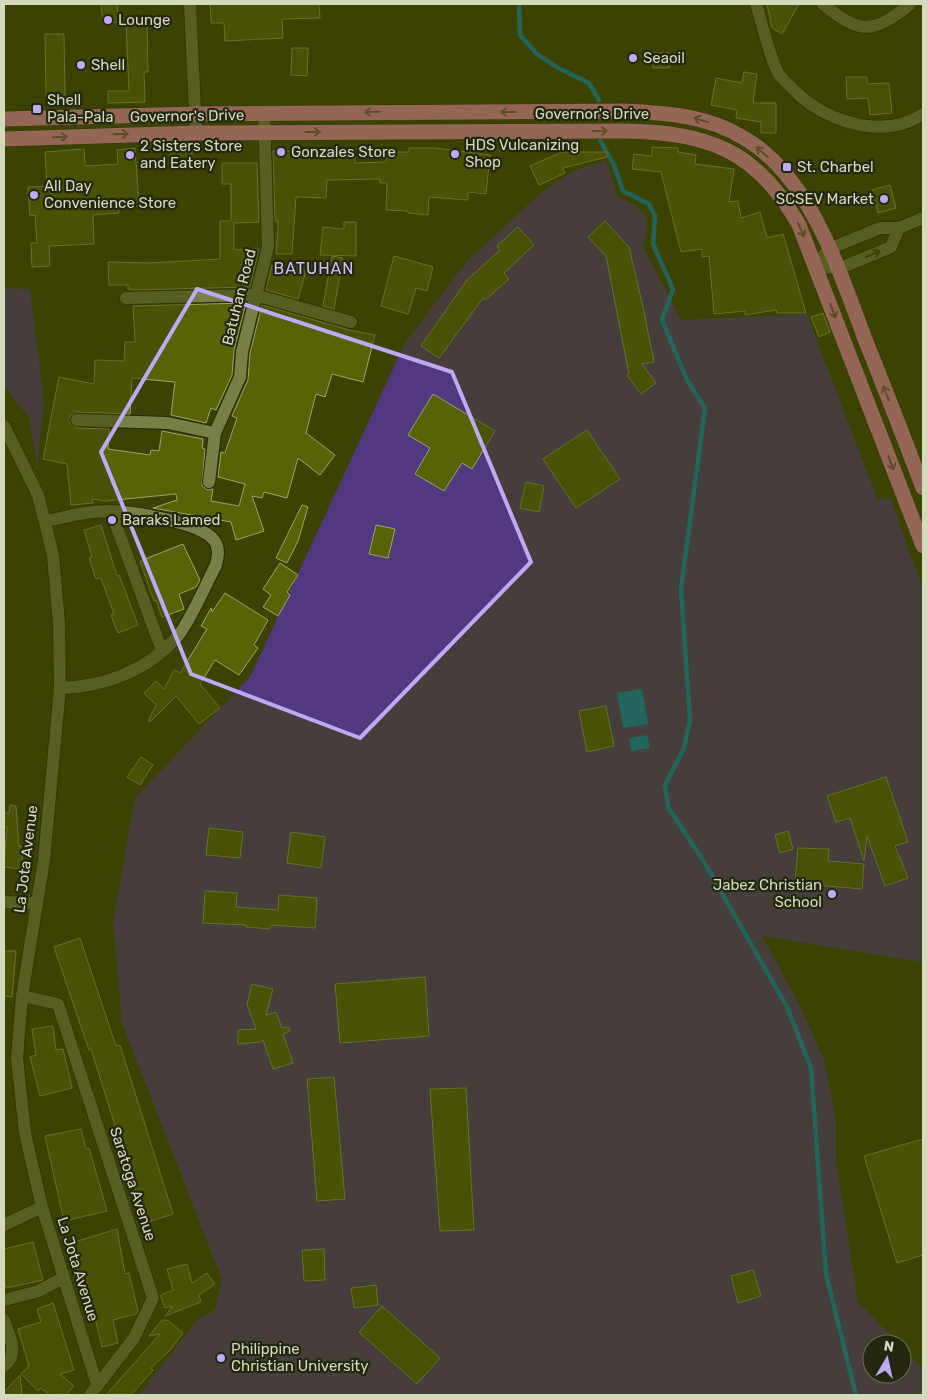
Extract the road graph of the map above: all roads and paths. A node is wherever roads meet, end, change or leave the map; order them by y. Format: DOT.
graph roads {
  1 [pos="190,4"];
  2 [pos="756,4"];
  3 [pos="823,4"];
  4 [pos="910,4"];
  5 [pos="195,114"];
  6 [pos="264,114"];
  7 [pos="923,114"];
  8 [pos="4,118"];
  9 [pos="264,132"];
  10 [pos="196,133"];
  11 [pos="4,139"];
  12 [pos="923,218"];
  13 [pos="899,228"];
  14 [pos="829,249"];
  15 [pos="816,265"];
  16 [pos="838,269"];
  17 [pos="255,296"];
  18 [pos="126,298"];
  19 [pos="352,322"];
  20 [pos="77,420"];
  21 [pos="4,426"];
  22 [pos="215,433"];
  23 [pos="208,482"];
  24 [pos="923,488"];
  25 [pos="111,511"];
  26 [pos="46,521"];
  27 [pos="923,546"];
  28 [pos="162,651"];
  29 [pos="60,688"];
  30 [pos="4,902"];
  31 [pos="37,903"];
  32 [pos="22,996"];
  33 [pos="42,1207"];
  34 [pos="4,1225"];
  35 [pos="64,1277"];
  36 [pos="4,1300"];
  37 [pos="4,1320"];
  38 [pos="4,1366"];
  39 [pos="93,1390"];
  1 -- 5 [label="street"];
  2 -- 7 [label="street"];
  3 -- 4 [label="street"];
  5 -- 6 [label="highway, Governor's Drive"];
  5 -- 8 [label="highway, Governor's Drive"];
  5 -- 10 [label="street"];
  6 -- 9 [label="street, Batuhan Road"];
  14 -- 6 [label="highway, Governor's Drive, one-way"];
  9 -- 10 [label="highway, Governor's Drive"];
  9 -- 15 [label="highway, Governor's Drive, one-way"];
  9 -- 17 [label="street, Batuhan Road"];
  11 -- 10 [label="highway, Governor's Drive, one-way"];
  12 -- 13 [label="street"];
  13 -- 14 [label="street"];
  16 -- 13 [label="street, one-way"];
  14 -- 15 [label="street"];
  14 -- 16 [label="highway, Governor's Drive"];
  15 -- 16 [label="street"];
  15 -- 27 [label="highway, Governor's Drive, one-way"];
  24 -- 16 [label="highway, Governor's Drive, one-way"];
  17 -- 18 [label="street"];
  17 -- 19 [label="street"];
  17 -- 22 [label="street, Batuhan Road"];
  20 -- 22 [label="street"];
  21 -- 26 [label="street, La Jota Avenue"];
  22 -- 23 [label="street, Batuhan Road"];
  25 -- 26 [label="street"];
  25 -- 28 [label="street"];
  25 -- 28 [label="street"];
  26 -- 29 [label="street, La Jota Avenue"];
  28 -- 29 [label="street"];
  29 -- 31 [label="street, La Jota Avenue"];
  30 -- 31 [label="street"];
  31 -- 32 [label="street, La Jota Avenue"];
  32 -- 33 [label="street, La Jota Avenue"];
  32 -- 39 [label="street, Saratoga Avenue"];
  33 -- 34 [label="street"];
  33 -- 35 [label="street, La Jota Avenue"];
  35 -- 36 [label="street"];
  35 -- 39 [label="street, La Jota Avenue"];
  37 -- 38 [label="street"];
}
